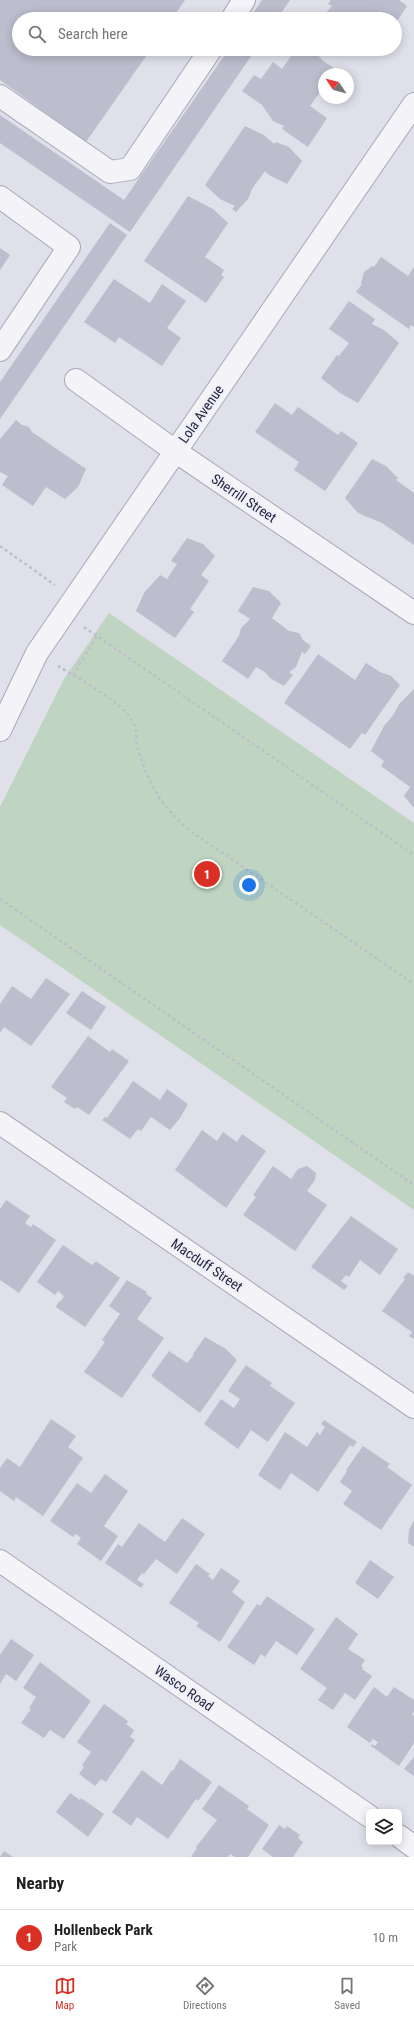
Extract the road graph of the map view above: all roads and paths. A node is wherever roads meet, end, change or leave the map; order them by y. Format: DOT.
graph roads {
  1 [pos="244,0"];
  2 [pos="236,12"];
  3 [pos="206,56"];
  4 [pos="0,96"];
  5 [pos="414,104"];
  6 [pos="0,197"];
  7 [pos="0,350"];
  8 [pos="76,380"];
  9 [pos="175,451"];
  10 [pos="414,613"];
  11 [pos="38,653"];
  12 [pos="73,675"];
  13 [pos="0,730"];
  14 [pos="414,854"];
  15 [pos="0,898"];
  16 [pos="414,984"];
  17 [pos="0,1123"];
  18 [pos="414,1185"];
  19 [pos="414,1407"];
  20 [pos="0,1561"];
  21 [pos="366,1814"];
  22 [pos="402,1838"];
  23 [pos="414,1847"];
  1 -- 2 [label="street"];
  3 -- 4 [label="street"];
  5 -- 9 [label="street, Lola Avenue"];
  6 -- 7 [label="street"];
  8 -- 9 [label="street, Sherrill Street"];
  9 -- 10 [label="street, Sherrill Street"];
  9 -- 11 [label="street, Lola Avenue"];
  11 -- 12 [label="path"];
  11 -- 13 [label="street, Lola Avenue"];
  12 -- 14 [label="path"];
  12 -- 16 [label="path"];
  15 -- 18 [label="path"];
  17 -- 19 [label="street, Macduff Street"];
  20 -- 21 [label="street, Wasco Road"];
  22 -- 23 [label="street"];
}
